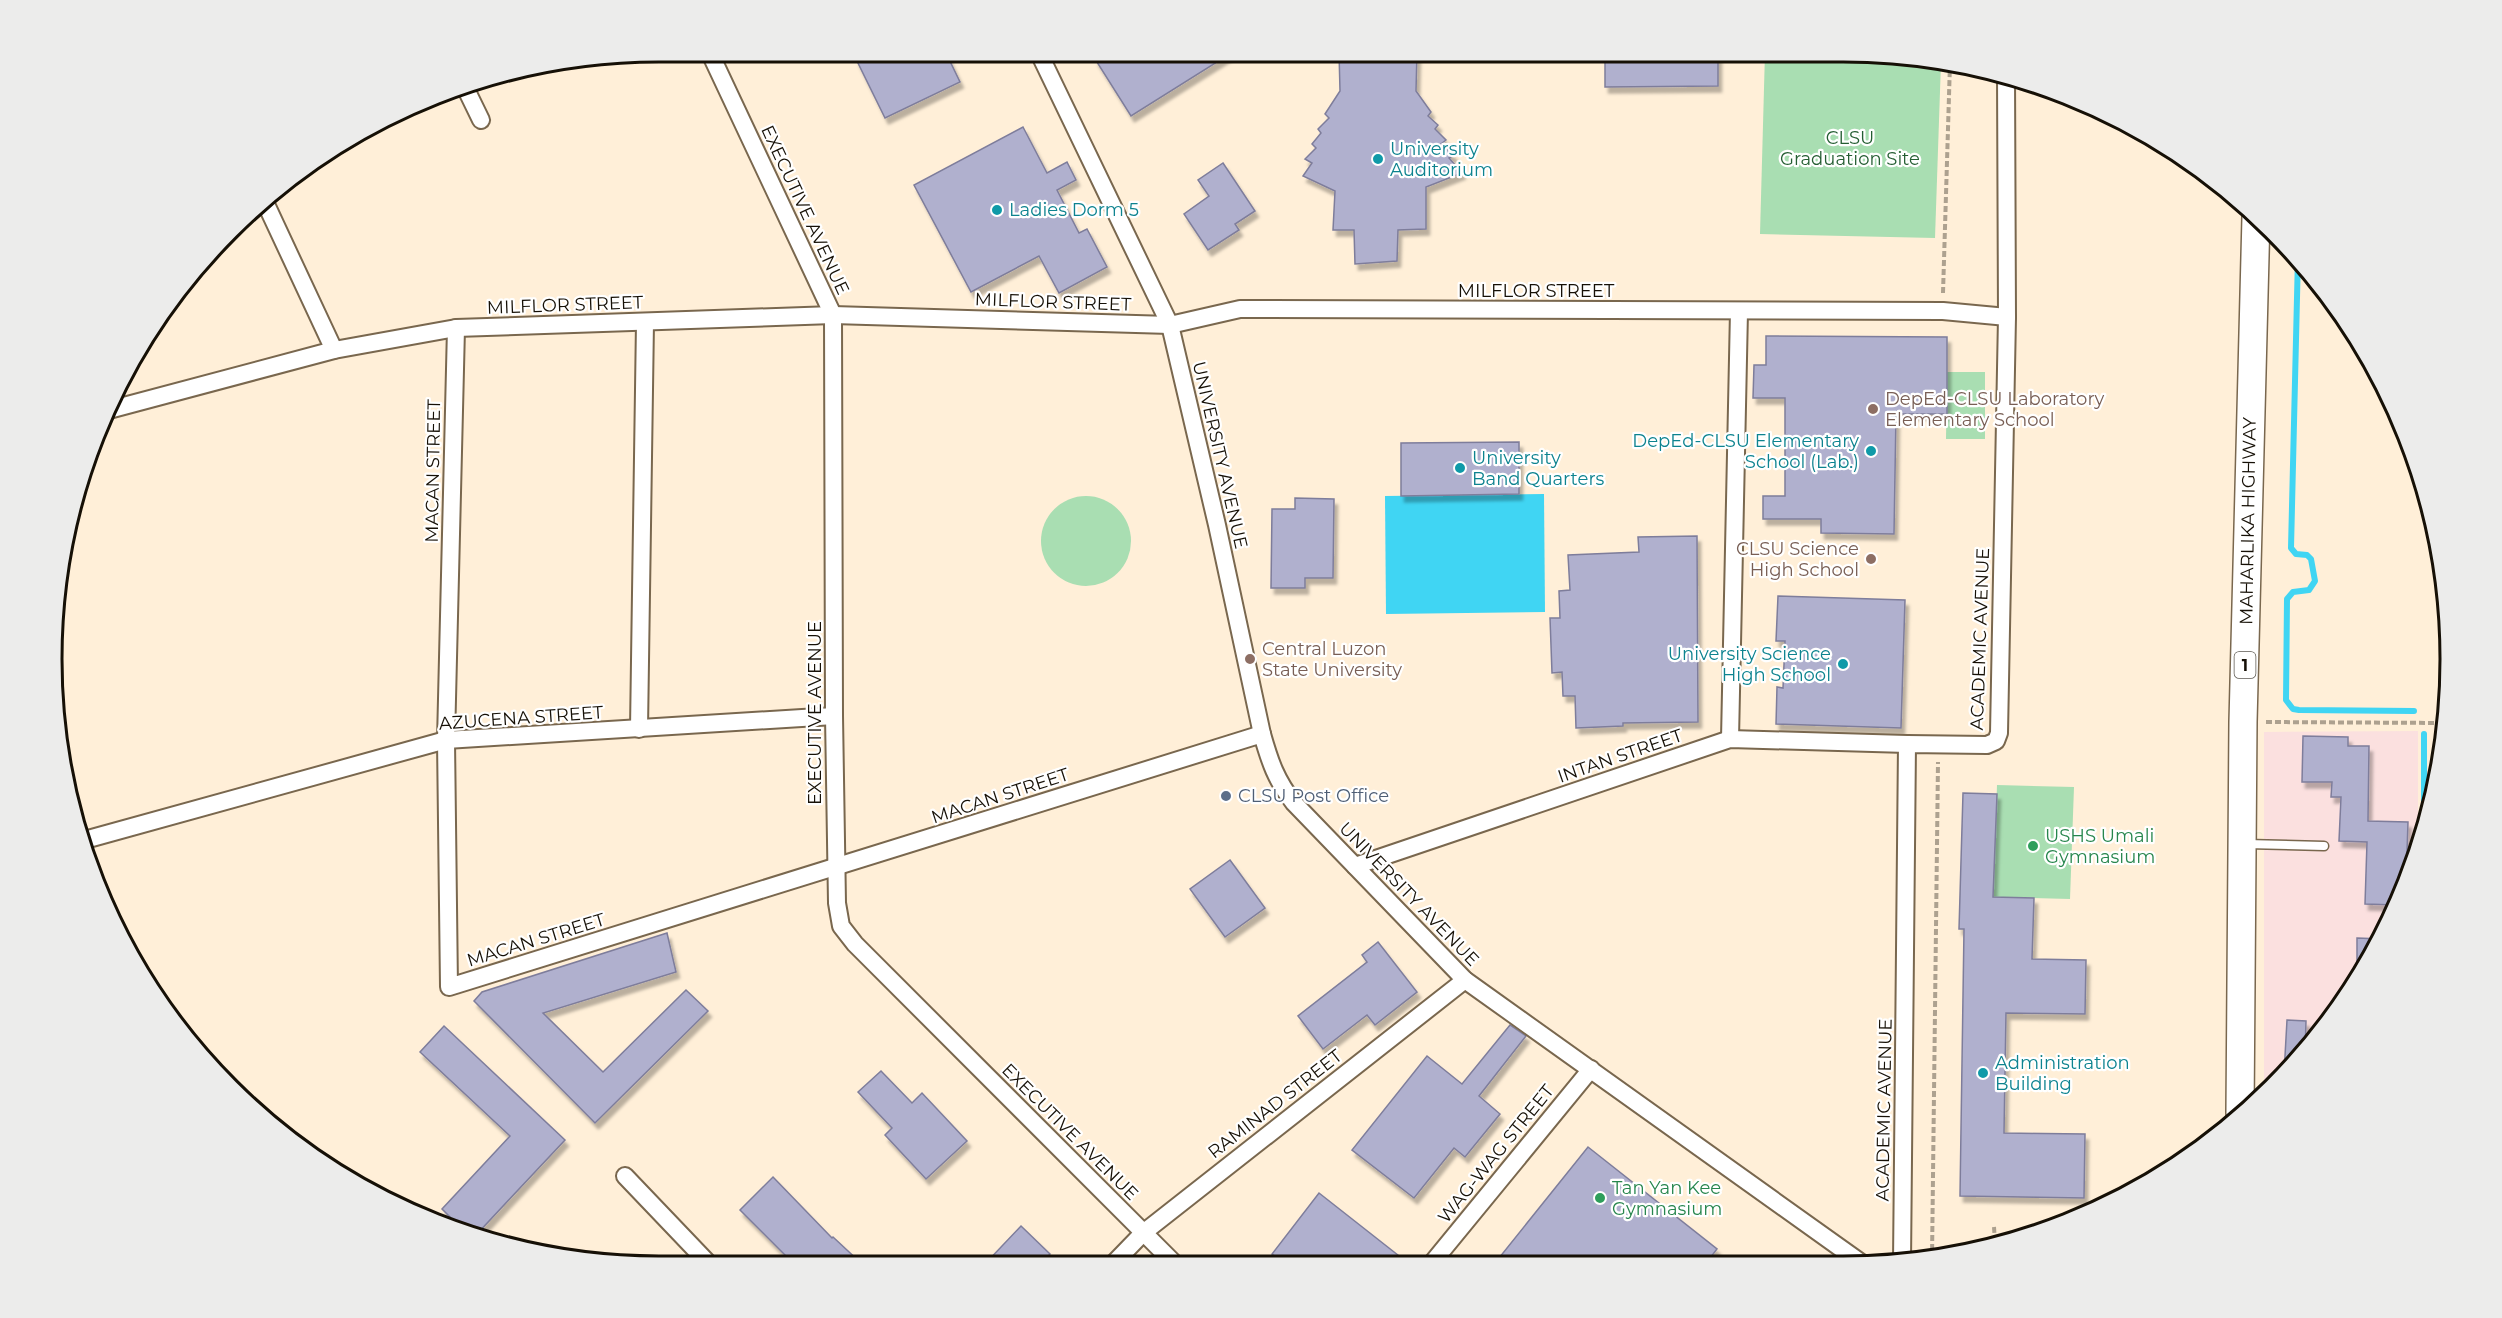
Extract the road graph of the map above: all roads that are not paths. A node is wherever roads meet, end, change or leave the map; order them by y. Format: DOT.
graph roads {
  1 [pos="714,62"];
  2 [pos="1043,62"];
  3 [pos="2006,84"];
  4 [pos="468,93"];
  5 [pos="481,120"];
  6 [pos="268,208"];
  7 [pos="2256,228"];
  8 [pos="1739,312"];
  9 [pos="833,315"];
  10 [pos="2007,317"];
  11 [pos="645,321"];
  12 [pos="1170,325"];
  13 [pos="456,328"];
  14 [pos="334,350"];
  15 [pos="117,408"];
  16 [pos="834,716"];
  17 [pos="639,729"];
  18 [pos="1262,734"];
  19 [pos="1730,739"];
  20 [pos="446,740"];
  21 [pos="1907,744"];
  22 [pos="89,839"];
  23 [pos="2242,844"];
  24 [pos="2324,846"];
  25 [pos="1355,866"];
  26 [pos="836,868"];
  27 [pos="1465,980"];
  28 [pos="1591,1069"];
  29 [pos="2240,1105"];
  30 [pos="624,1176"];
  31 [pos="1143,1233"];
  32 [pos="1902,1253"];
  33 [pos="701,1256"];
  34 [pos="1121,1256"];
  35 [pos="1167,1256"];
  36 [pos="1438,1256"];
  37 [pos="1851,1256"];
  1 -- 9 [label="street, EXECUTIVE AVENUE"];
  2 -- 12 [label="street, UNIVERSITY AVENUE"];
  3 -- 10 [label="street, ACADEMIC AVENUE"];
  4 -- 5 [label="street"];
  6 -- 14 [label="street"];
  7 -- 23 [label="highway, MAHARLIKA HIGHWAY / 1"];
  8 -- 10 [label="street, MILFLOR STREET"];
  8 -- 12 [label="street, MILFLOR STREET"];
  8 -- 19 [label="street"];
  9 -- 11 [label="street, MILFLOR STREET"];
  9 -- 12 [label="street, MILFLOR STREET"];
  9 -- 16 [label="street, EXECUTIVE AVENUE"];
  10 -- 21 [label="street, ACADEMIC AVENUE"];
  11 -- 13 [label="street, MILFLOR STREET"];
  11 -- 17 [label="street"];
  12 -- 18 [label="street, UNIVERSITY AVENUE"];
  13 -- 14 [label="street, MILFLOR STREET"];
  13 -- 20 [label="street, MACAN STREET"];
  14 -- 15 [label="street, MILFLOR STREET"];
  16 -- 17 [label="street, AZUCENA STREET"];
  16 -- 26 [label="street, EXECUTIVE AVENUE"];
  17 -- 20 [label="street, AZUCENA STREET"];
  18 -- 25 [label="street, UNIVERSITY AVENUE"];
  18 -- 26 [label="street, MACAN STREET"];
  19 -- 21 [label="street, INTAN STREET"];
  19 -- 25 [label="street, INTAN STREET"];
  20 -- 22 [label="street, AZUCENA STREET"];
  20 -- 26 [label="street, MACAN STREET"];
  21 -- 32 [label="street, ACADEMIC AVENUE"];
  23 -- 24 [label="lane"];
  23 -- 29 [label="highway, MAHARLIKA HIGHWAY / 1"];
  25 -- 27 [label="street, UNIVERSITY AVENUE"];
  26 -- 31 [label="street, EXECUTIVE AVENUE"];
  27 -- 28 [label="street, UNIVERSITY AVENUE"];
  27 -- 31 [label="street, RAMINAD STREET"];
  28 -- 36 [label="street, WAG-WAG STREET"];
  28 -- 37 [label="street, UNIVERSITY AVENUE"];
  30 -- 33 [label="street"];
  31 -- 34 [label="street, RAMINAD STREET"];
  31 -- 35 [label="street, EXECUTIVE AVENUE"];
}
